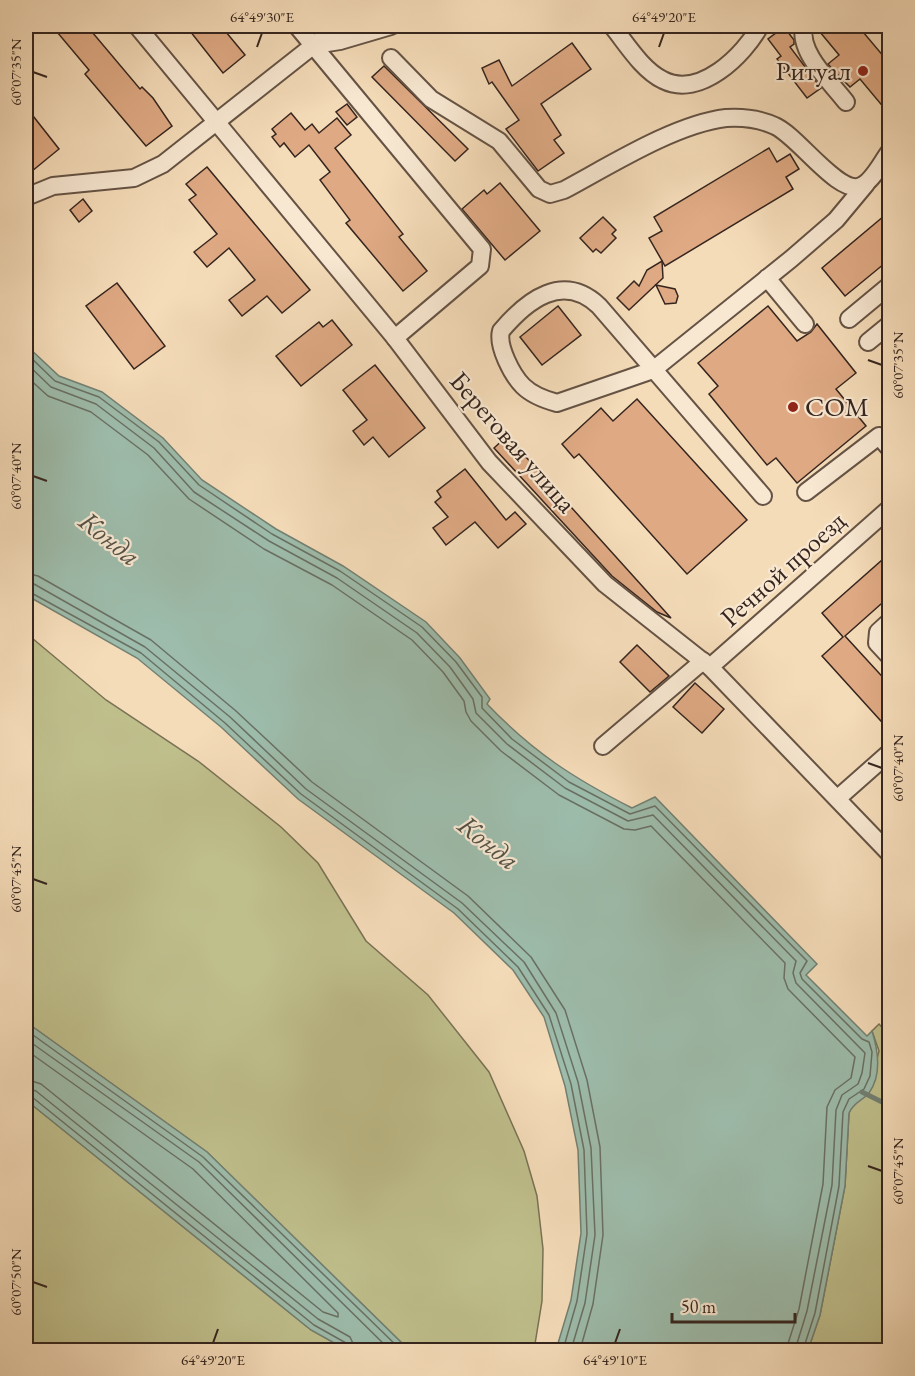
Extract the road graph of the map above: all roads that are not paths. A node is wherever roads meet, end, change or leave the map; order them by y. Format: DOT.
graph roads {
  1 [pos="138,26"];
  2 [pos="297,26"];
  3 [pos="338,26"];
  4 [pos="392,26"];
  5 [pos="612,26"];
  6 [pos="760,26"];
  7 [pos="804,26"];
  8 [pos="314,45"];
  9 [pos="391,58"];
  10 [pos="846,102"];
  11 [pos="217,121"];
  12 [pos="886,164"];
  13 [pos="866,184"];
  14 [pos="26,197"];
  15 [pos="767,278"];
  16 [pos="890,285"];
  17 [pos="849,319"];
  18 [pos="805,324"];
  19 [pos="890,324"];
  20 [pos="395,338"];
  21 [pos="868,342"];
  22 [pos="653,370"];
  23 [pos="890,449"];
  24 [pos="806,492"];
  25 [pos="763,496"];
  26 [pos="890,508"];
  27 [pos="890,621"];
  28 [pos="890,657"];
  29 [pos="706,664"];
  30 [pos="603,746"];
  31 [pos="890,752"];
  32 [pos="838,798"];
  33 [pos="890,854"];
  1 -- 11 [label="street, Береговая улица"];
  2 -- 8 [label="street"];
  3 -- 8 [label="street"];
  4 -- 8 [label="street"];
  5 -- 6 [label="street"];
  7 -- 10 [label="street"];
  8 -- 11 [label="street"];
  8 -- 20 [label="street"];
  9 -- 13 [label="street"];
  11 -- 14 [label="street"];
  11 -- 20 [label="street, Береговая улица"];
  12 -- 13 [label="street"];
  13 -- 15 [label="street"];
  15 -- 18 [label="street"];
  15 -- 22 [label="street"];
  16 -- 17 [label="street"];
  19 -- 21 [label="street"];
  20 -- 29 [label="street, Береговая улица"];
  22 -- 22 [label="street"];
  22 -- 25 [label="street"];
  23 -- 24 [label="street"];
  26 -- 29 [label="street, Речной проезд"];
  27 -- 28 [label="street"];
  29 -- 30 [label="street, Речной проезд"];
  29 -- 32 [label="street, Береговая улица"];
  31 -- 32 [label="street"];
  32 -- 33 [label="street, Береговая улица"];
}
